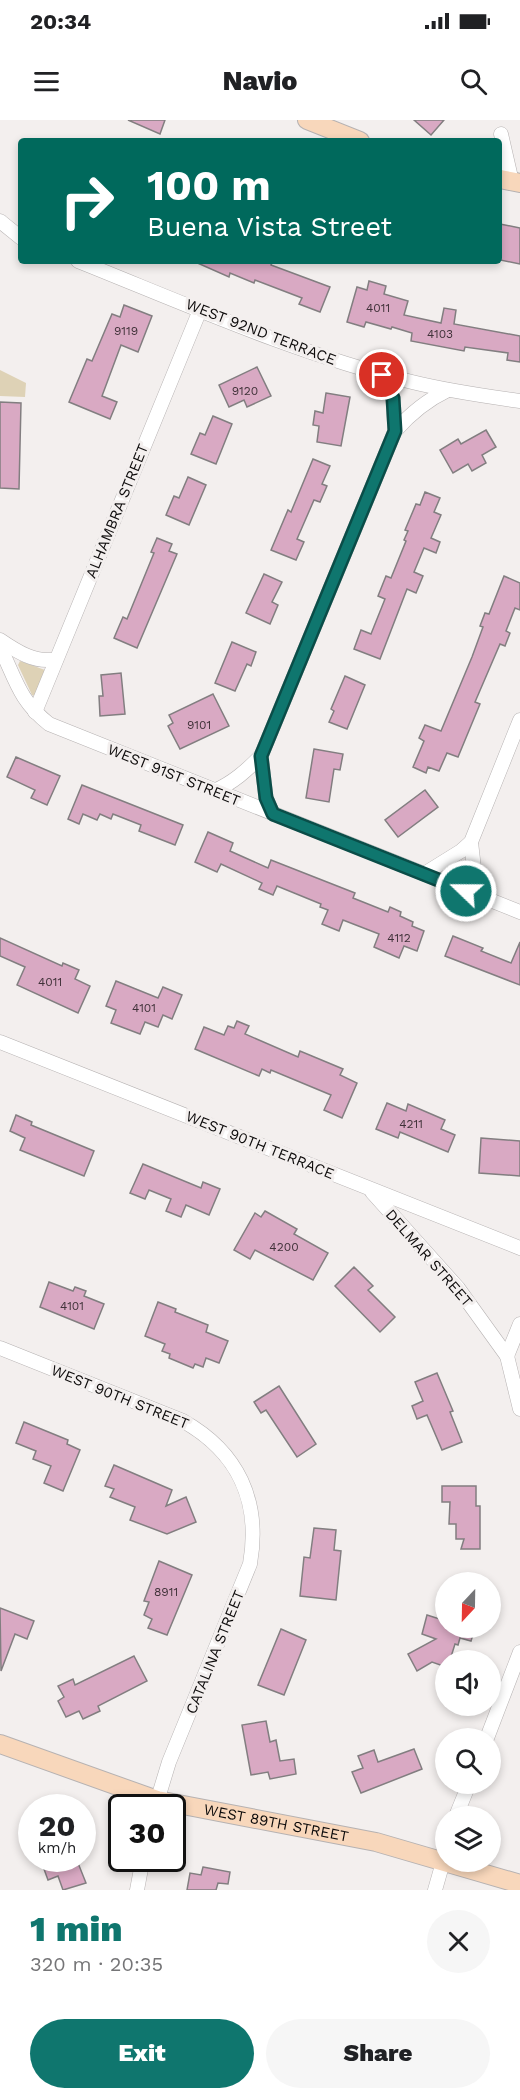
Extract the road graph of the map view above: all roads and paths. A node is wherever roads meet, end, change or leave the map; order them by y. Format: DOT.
graph roads {
  1 [pos="308,120"];
  2 [pos="507,120"];
  3 [pos="497,137"];
  4 [pos="353,138"];
  5 [pos="502,154"];
  6 [pos="510,182"];
  7 [pos="0,221"];
  8 [pos="0,235"];
  9 [pos="18,236"];
  10 [pos="18,238"];
  11 [pos="85,264"];
  12 [pos="200,310"];
  13 [pos="382,375"];
  14 [pos="448,390"];
  15 [pos="520,401"];
  16 [pos="395,431"];
  17 [pos="0,640"];
  18 [pos="0,647"];
  19 [pos="56,659"];
  20 [pos="34,712"];
  21 [pos="520,720"];
  22 [pos="261,756"];
  23 [pos="214,791"];
  24 [pos="273,814"];
  25 [pos="471,842"];
  26 [pos="424,874"];
  27 [pos="487,899"];
  28 [pos="520,912"];
  29 [pos="0,1042"];
  30 [pos="371,1190"];
  31 [pos="520,1248"];
  32 [pos="520,1324"];
  33 [pos="0,1348"];
  34 [pos="507,1356"];
  35 [pos="520,1409"];
  36 [pos="247,1493"];
  37 [pos="520,1652"];
  38 [pos="491,1728"];
  39 [pos="0,1744"];
  40 [pos="130,1794"];
  41 [pos="159,1794"];
  42 [pos="186,1809"];
  43 [pos="435,1855"];
  44 [pos="140,1872"];
  45 [pos="440,1872"];
  46 [pos="486,1872"];
  47 [pos="520,1884"];
  48 [pos="137,1890"];
  49 [pos="435,1890"];
  1 -- 4 [label="street"];
  2 -- 3 [label="street"];
  5 -- 6 [label="street"];
  7 -- 9 [label="street"];
  8 -- 10 [label="street"];
  11 -- 12 [label="street, WEST 92ND TERRACE"];
  12 -- 13 [label="street, WEST 92ND TERRACE"];
  12 -- 19 [label="street, ALHAMBRA STREET"];
  13 -- 14 [label="street, WEST 92ND TERRACE"];
  13 -- 16 [label="street"];
  14 -- 15 [label="street, WEST 92ND TERRACE"];
  14 -- 16 [label="street"];
  16 -- 22 [label="street"];
  17 -- 19 [label="street"];
  18 -- 20 [label="street, WEST 91ST STREET"];
  19 -- 20 [label="street, ALHAMBRA STREET"];
  20 -- 23 [label="street, WEST 91ST STREET"];
  21 -- 25 [label="street"];
  22 -- 23 [label="street"];
  22 -- 24 [label="street"];
  23 -- 24 [label="street, WEST 91ST STREET"];
  24 -- 26 [label="street, WEST 91ST STREET"];
  25 -- 26 [label="street"];
  25 -- 27 [label="street"];
  26 -- 27 [label="street, WEST 91ST STREET"];
  27 -- 28 [label="street, WEST 91ST STREET"];
  29 -- 30 [label="street, WEST 90TH TERRACE"];
  30 -- 31 [label="street, WEST 90TH TERRACE"];
  30 -- 34 [label="street, DELMAR STREET"];
  32 -- 34 [label="street"];
  33 -- 36 [label="street, WEST 90TH STREET"];
  34 -- 35 [label="street, DELMAR STREET"];
  36 -- 41 [label="street, CATALINA STREET"];
  37 -- 38 [label="street"];
  39 -- 40 [label="street, WEST 89TH STREET"];
  42 -- 43 [label="street, WEST 89TH STREET"];
  44 -- 48 [label="street"];
  45 -- 49 [label="street"];
  46 -- 47 [label="street, WEST 89TH STREET"];
}
